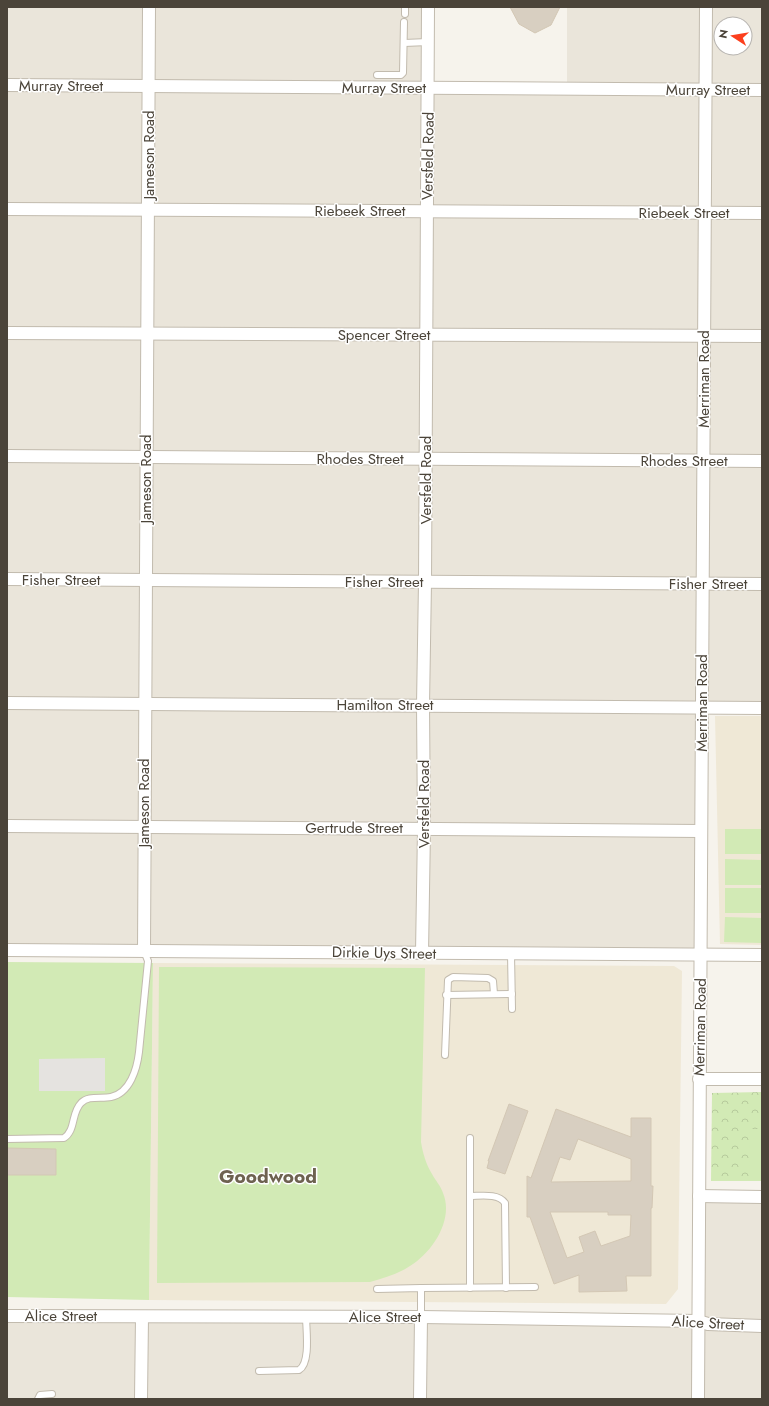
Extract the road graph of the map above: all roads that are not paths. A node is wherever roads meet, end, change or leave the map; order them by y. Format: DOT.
graph roads {
  1 [pos="149,7"];
  2 [pos="428,7"];
  3 [pos="706,7"];
  4 [pos="404,22"];
  5 [pos="428,42"];
  6 [pos="404,43"];
  7 [pos="377,75"];
  8 [pos="7,85"];
  9 [pos="149,86"];
  10 [pos="428,88"];
  11 [pos="704,89"];
  12 [pos="762,90"];
  13 [pos="7,208"];
  14 [pos="148,210"];
  15 [pos="427,211"];
  16 [pos="705,213"];
  17 [pos="762,213"];
  18 [pos="7,333"];
  19 [pos="148,334"];
  20 [pos="426,335"];
  21 [pos="703,336"];
  22 [pos="762,336"];
  23 [pos="7,456"];
  24 [pos="146,458"];
  25 [pos="425,459"];
  26 [pos="704,461"];
  27 [pos="762,461"];
  28 [pos="7,579"];
  29 [pos="146,580"];
  30 [pos="425,582"];
  31 [pos="702,584"];
  32 [pos="762,584"];
  33 [pos="7,703"];
  34 [pos="145,704"];
  35 [pos="424,705"];
  36 [pos="702,707"];
  37 [pos="762,708"];
  38 [pos="7,826"];
  39 [pos="144,826"];
  40 [pos="424,829"];
  41 [pos="701,831"];
  42 [pos="7,950"];
  43 [pos="144,951"];
  44 [pos="422,953"];
  45 [pos="511,954"];
  46 [pos="701,955"];
  47 [pos="762,955"];
  48 [pos="446,994"];
  49 [pos="494,994"];
  50 [pos="512,994"];
  51 [pos="512,1009"];
  52 [pos="445,1055"];
  53 [pos="699,1079"];
  54 [pos="762,1079"];
  55 [pos="470,1138"];
  56 [pos="7,1139"];
  57 [pos="470,1196"];
  58 [pos="699,1196"];
  59 [pos="762,1197"];
  60 [pos="535,1287"];
  61 [pos="421,1288"];
  62 [pos="470,1288"];
  63 [pos="506,1288"];
  64 [pos="377,1289"];
  65 [pos="7,1316"];
  66 [pos="306,1316"];
  67 [pos="142,1317"];
  68 [pos="421,1317"];
  69 [pos="698,1321"];
  70 [pos="762,1326"];
  71 [pos="259,1371"];
  72 [pos="52,1394"];
  73 [pos="38,1399"];
  74 [pos="141,1399"];
  75 [pos="420,1399"];
  76 [pos="698,1399"];
  1 -- 9 [label="street, Jameson Road"];
  2 -- 5 [label="street, Versfeld Road"];
  3 -- 11 [label="street, Merriman Road"];
  4 -- 6 [label="lane"];
  5 -- 6 [label="lane"];
  5 -- 10 [label="street, Versfeld Road"];
  6 -- 7 [label="lane"];
  8 -- 9 [label="street, Murray Street"];
  9 -- 10 [label="street, Murray Street"];
  9 -- 14 [label="street, Jameson Road"];
  10 -- 11 [label="street, Murray Street"];
  10 -- 15 [label="street, Versfeld Road"];
  11 -- 12 [label="street, Murray Street"];
  11 -- 16 [label="street, Merriman Road"];
  13 -- 14 [label="street, Riebeek Street"];
  14 -- 15 [label="street, Riebeek Street"];
  14 -- 19 [label="street, Jameson Road"];
  15 -- 16 [label="street, Riebeek Street"];
  15 -- 20 [label="street, Versfeld Road"];
  16 -- 17 [label="street, Riebeek Street"];
  16 -- 21 [label="street, Merriman Road"];
  18 -- 19 [label="street, Spencer Street"];
  19 -- 20 [label="street, Spencer Street"];
  19 -- 24 [label="street, Jameson Road"];
  20 -- 21 [label="street, Spencer Street"];
  20 -- 25 [label="street, Versfeld Road"];
  21 -- 22 [label="street, Spencer Street"];
  21 -- 26 [label="street, Merriman Road"];
  23 -- 24 [label="street, Rhodes Street"];
  24 -- 25 [label="street, Rhodes Street"];
  24 -- 29 [label="street, Jameson Road"];
  25 -- 26 [label="street, Rhodes Street"];
  25 -- 30 [label="street, Versfeld Road"];
  26 -- 27 [label="street, Rhodes Street"];
  26 -- 31 [label="street, Merriman Road"];
  28 -- 29 [label="street, Fisher Street"];
  29 -- 30 [label="street, Fisher Street"];
  29 -- 34 [label="street, Jameson Road"];
  30 -- 31 [label="street, Fisher Street"];
  30 -- 35 [label="street, Versfeld Road"];
  31 -- 32 [label="street, Fisher Street"];
  31 -- 36 [label="street, Merriman Road"];
  33 -- 34 [label="street, Hamilton Street"];
  34 -- 35 [label="street, Hamilton Street"];
  34 -- 39 [label="street, Jameson Road"];
  35 -- 36 [label="street, Hamilton Street"];
  35 -- 40 [label="street, Versfeld Road"];
  36 -- 37 [label="street, Hamilton Street"];
  36 -- 41 [label="street, Merriman Road"];
  38 -- 39 [label="street, Gertrude Street"];
  39 -- 40 [label="street, Gertrude Street"];
  39 -- 43 [label="street, Jameson Road"];
  40 -- 41 [label="street, Gertrude Street"];
  40 -- 44 [label="street, Versfeld Road"];
  41 -- 46 [label="street, Merriman Road"];
  42 -- 43 [label="street, Dirkie Uys Street"];
  43 -- 44 [label="street, Dirkie Uys Street"];
  43 -- 56 [label="lane"];
  44 -- 45 [label="street, Dirkie Uys Street"];
  45 -- 46 [label="street, Dirkie Uys Street"];
  45 -- 50 [label="lane"];
  46 -- 47 [label="street, Dirkie Uys Street"];
  46 -- 53 [label="street, Merriman Road"];
  48 -- 49 [label="lane"];
  48 -- 49 [label="lane"];
  48 -- 52 [label="lane"];
  49 -- 50 [label="lane"];
  50 -- 51 [label="lane"];
  53 -- 54 [label="street"];
  53 -- 58 [label="street, Merriman Road"];
  55 -- 57 [label="lane"];
  57 -- 62 [label="lane"];
  57 -- 63 [label="lane"];
  58 -- 59 [label="street"];
  58 -- 69 [label="street, Merriman Road"];
  60 -- 63 [label="lane"];
  61 -- 62 [label="lane"];
  61 -- 64 [label="lane"];
  61 -- 68 [label="lane"];
  62 -- 63 [label="lane"];
  65 -- 67 [label="street, Alice Street"];
  66 -- 67 [label="street, Alice Street"];
  66 -- 68 [label="street, Alice Street"];
  66 -- 71 [label="lane"];
  67 -- 74 [label="street"];
  68 -- 69 [label="street, Alice Street"];
  68 -- 75 [label="street"];
  69 -- 70 [label="street, Alice Street"];
  69 -- 76 [label="street, Merriman Road"];
  72 -- 73 [label="lane"];
}
